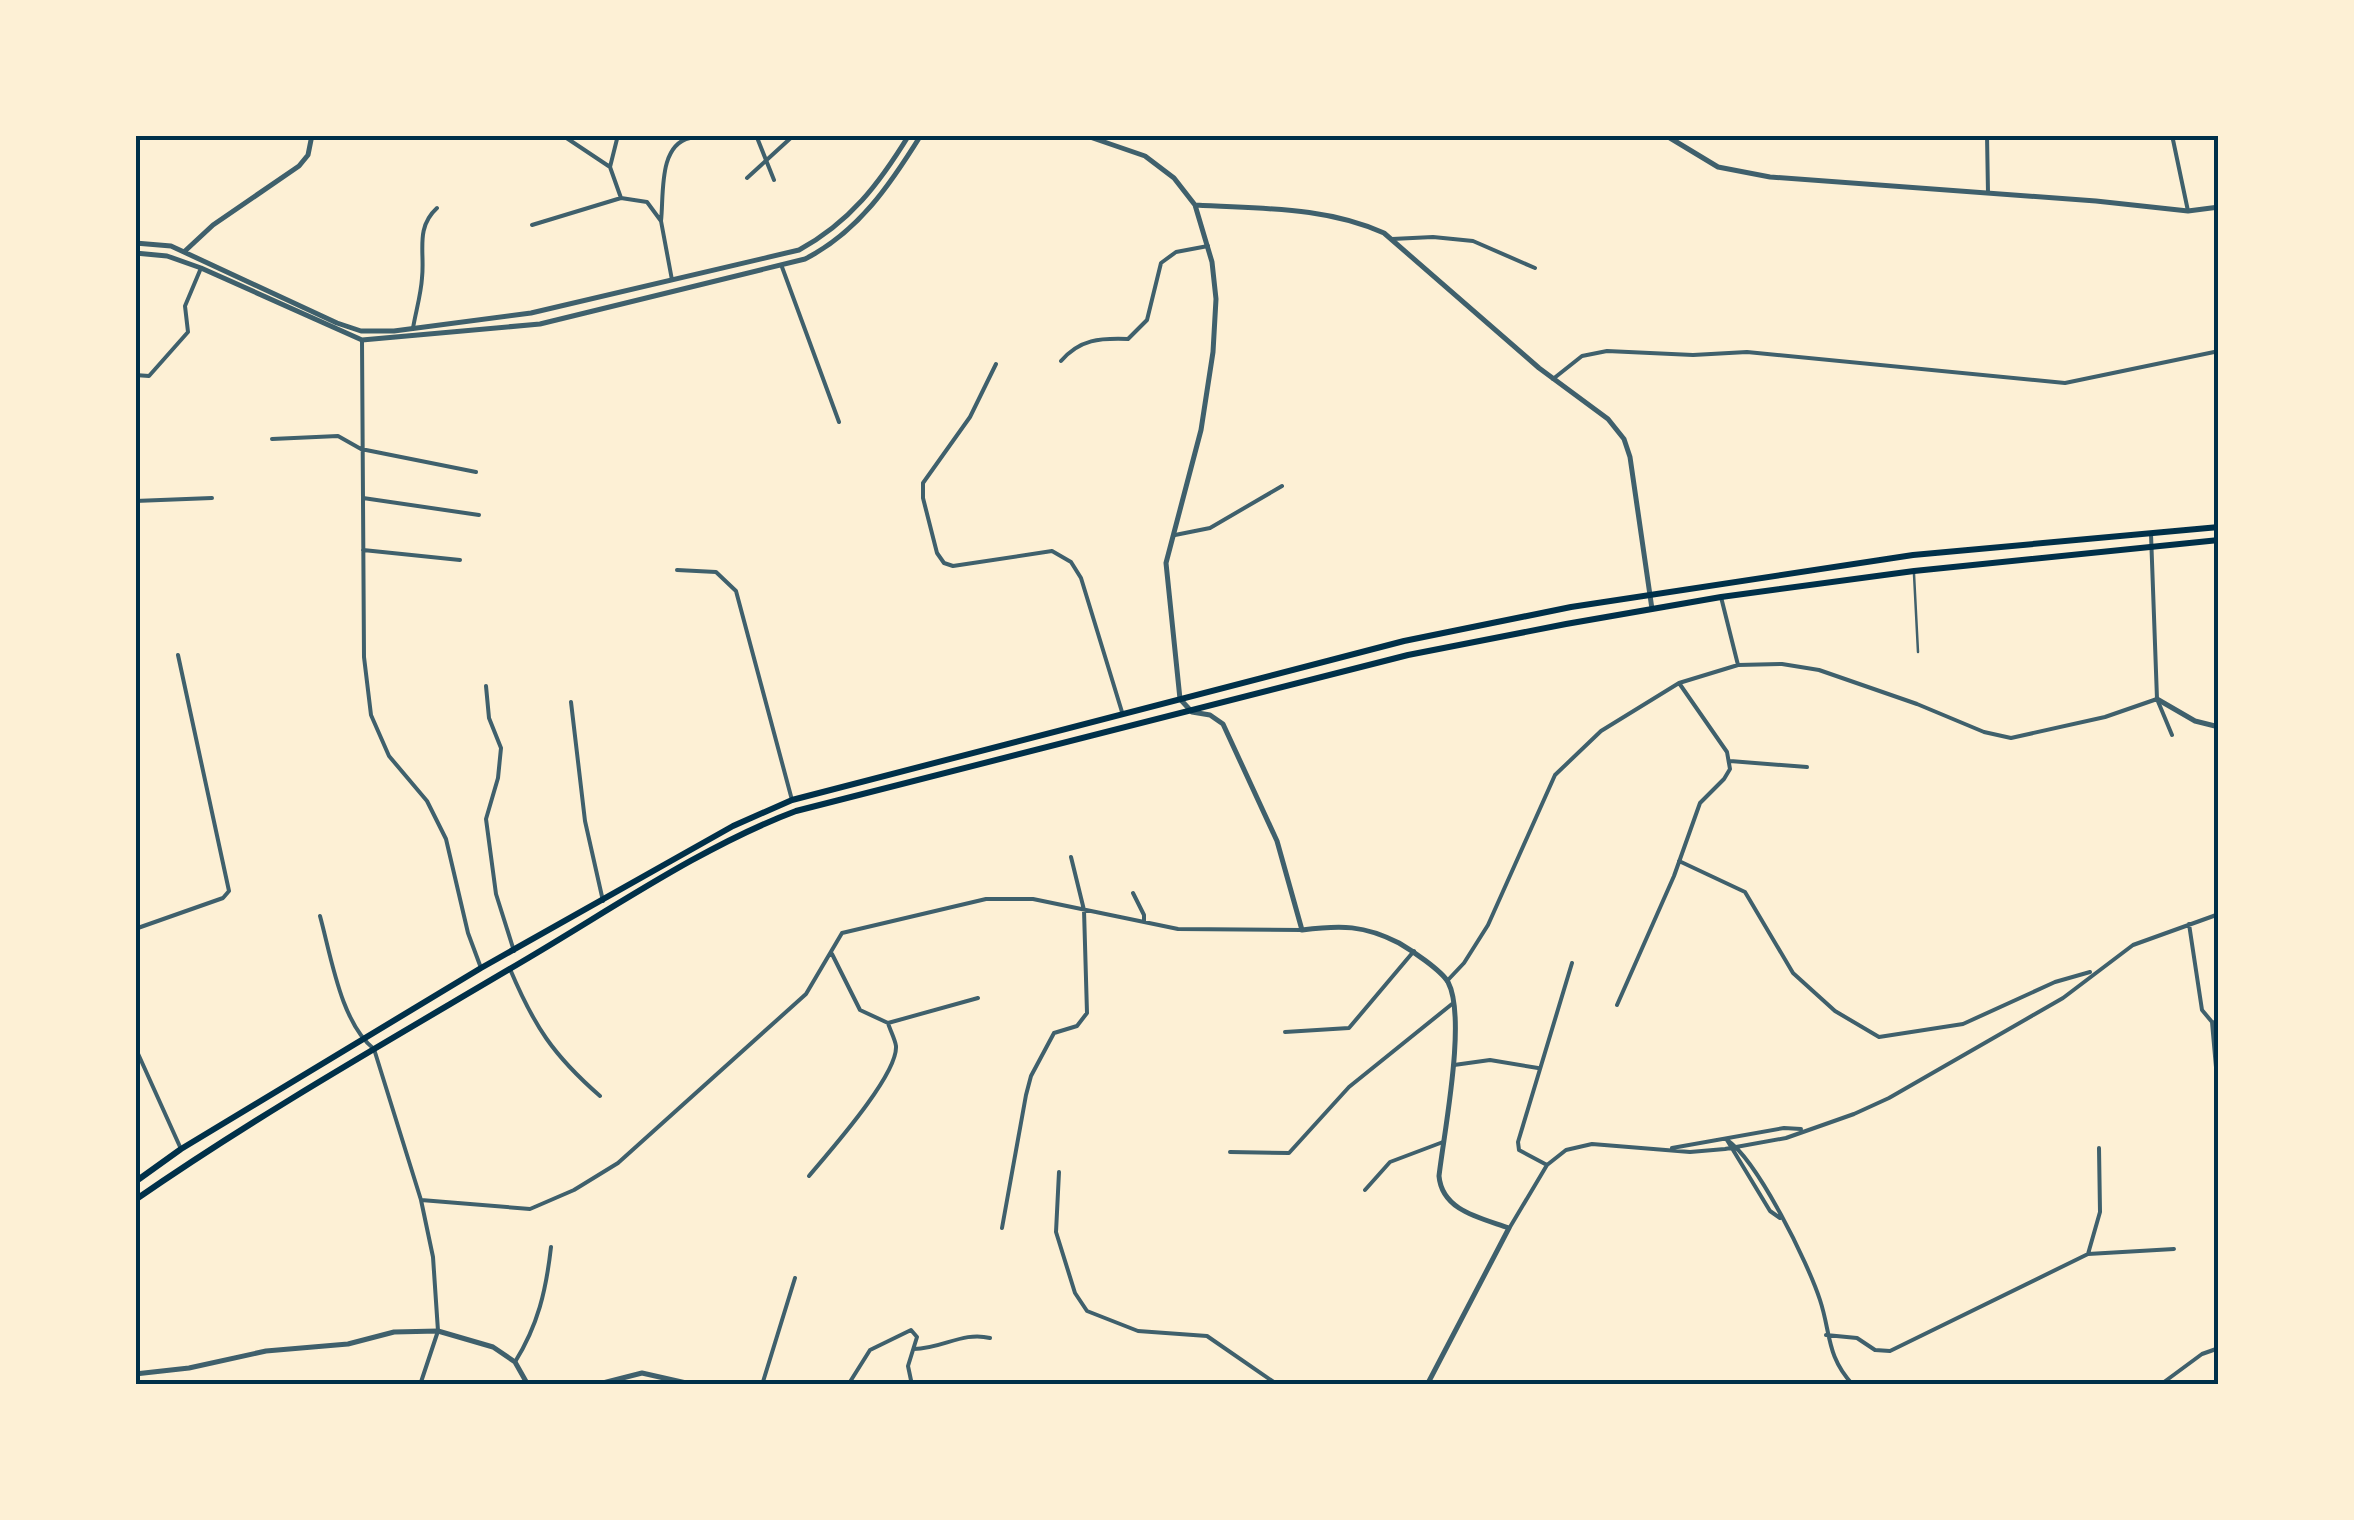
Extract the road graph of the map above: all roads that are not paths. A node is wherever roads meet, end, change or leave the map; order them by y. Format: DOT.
graph roads {
  1 [pos="312,135"];
  2 [pos="562,135"];
  3 [pos="618,135"];
  4 [pos="729,135"];
  5 [pos="756,135"];
  6 [pos="794,135"];
  7 [pos="909,135"];
  8 [pos="921,135"];
  9 [pos="1084,135"];
  10 [pos="1665,135"];
  11 [pos="1988,135"];
  12 [pos="2172,135"];
  13 [pos="690,136"];
  14 [pos="768,159"];
  15 [pos="610,167"];
  16 [pos="748,178"];
  17 [pos="774,180"];
  18 [pos="1988,193"];
  19 [pos="621,198"];
  20 [pos="1195,205"];
  21 [pos="2219,207"];
  22 [pos="437,208"];
  23 [pos="2188,211"];
  24 [pos="662,221"];
  25 [pos="532,225"];
  26 [pos="1392,239"];
  27 [pos="135,242"];
  28 [pos="1208,246"];
  29 [pos="185,252"];
  30 [pos="135,253"];
  31 [pos="178,259"];
  32 [pos="782,266"];
  33 [pos="202,268"];
  34 [pos="1535,268"];
  35 [pos="672,280"];
  36 [pos="414,328"];
  37 [pos="362,340"];
  38 [pos="2219,351"];
  39 [pos="1062,361"];
  40 [pos="996,364"];
  41 [pos="135,375"];
  42 [pos="1553,379"];
  43 [pos="839,422"];
  44 [pos="272,438"];
  45 [pos="362,449"];
  46 [pos="476,472"];
  47 [pos="1282,486"];
  48 [pos="212,498"];
  49 [pos="363,498"];
  50 [pos="135,501"];
  51 [pos="479,515"];
  52 [pos="2219,527"];
  53 [pos="2151,534"];
  54 [pos="1175,535"];
  55 [pos="2219,540"];
  56 [pos="2153,546"];
  57 [pos="363,550"];
  58 [pos="460,560"];
  59 [pos="677,570"];
  60 [pos="1914,571"];
  61 [pos="1649,593"];
  62 [pos="1722,597"];
  63 [pos="1652,609"];
  64 [pos="1918,652"];
  65 [pos="178,655"];
  66 [pos="1738,665"];
  67 [pos="1679,683"];
  68 [pos="486,686"];
  69 [pos="2157,698"];
  70 [pos="1180,699"];
  71 [pos="571,702"];
  72 [pos="1122,712"];
  73 [pos="1192,712"];
  74 [pos="2219,726"];
  75 [pos="2172,735"];
  76 [pos="1730,761"];
  77 [pos="1808,767"];
  78 [pos="792,800"];
  79 [pos="1071,857"];
  80 [pos="1680,861"];
  81 [pos="1134,893"];
  82 [pos="603,900"];
  83 [pos="1084,910"];
  84 [pos="2219,914"];
  85 [pos="320,916"];
  86 [pos="1144,922"];
  87 [pos="2189,923"];
  88 [pos="135,929"];
  89 [pos="1302,930"];
  90 [pos="514,952"];
  91 [pos="1414,952"];
  92 [pos="832,954"];
  93 [pos="1572,963"];
  94 [pos="482,968"];
  95 [pos="510,969"];
  96 [pos="2094,971"];
  97 [pos="1448,980"];
  98 [pos="978,998"];
  99 [pos="1452,1004"];
  100 [pos="1617,1005"];
  101 [pos="2216,1022"];
  102 [pos="888,1023"];
  103 [pos="1285,1032"];
  104 [pos="362,1040"];
  105 [pos="135,1047"];
  106 [pos="374,1049"];
  107 [pos="1454,1065"];
  108 [pos="1538,1068"];
  109 [pos="600,1096"];
  110 [pos="2219,1102"];
  111 [pos="1805,1129"];
  112 [pos="1728,1140"];
  113 [pos="1443,1142"];
  114 [pos="1738,1147"];
  115 [pos="2099,1148"];
  116 [pos="181,1149"];
  117 [pos="1666,1149"];
  118 [pos="1730,1149"];
  119 [pos="1230,1152"];
  120 [pos="1547,1165"];
  121 [pos="1059,1172"];
  122 [pos="809,1176"];
  123 [pos="135,1182"];
  124 [pos="1365,1190"];
  125 [pos="135,1200"];
  126 [pos="422,1200"];
  127 [pos="1780,1218"];
  128 [pos="1002,1228"];
  129 [pos="1509,1228"];
  130 [pos="551,1248"];
  131 [pos="2174,1249"];
  132 [pos="2088,1254"];
  133 [pos="796,1278"];
  134 [pos="438,1331"];
  135 [pos="1826,1335"];
  136 [pos="990,1338"];
  137 [pos="2219,1348"];
  138 [pos="914,1349"];
  139 [pos="515,1362"];
  140 [pos="135,1374"];
  141 [pos="1428,1384"];
  142 [pos="420,1385"];
  143 [pos="528,1385"];
  144 [pos="595,1385"];
  145 [pos="695,1385"];
  146 [pos="762,1385"];
  147 [pos="848,1385"];
  148 [pos="912,1385"];
  149 [pos="1278,1385"];
  150 [pos="1853,1385"];
  151 [pos="2160,1385"];
  1 -- 29 [label="street"];
  2 -- 15 [label="street"];
  3 -- 15 [label="street"];
  4 -- 13 [label="street"];
  5 -- 14 [label="street"];
  6 -- 14 [label="street"];
  7 -- 35 [label="street"];
  8 -- 32 [label="street"];
  9 -- 20 [label="street"];
  10 -- 18 [label="street"];
  11 -- 18 [label="street"];
  12 -- 23 [label="street"];
  13 -- 24 [label="street"];
  14 -- 16 [label="street"];
  14 -- 17 [label="street"];
  15 -- 19 [label="street"];
  18 -- 23 [label="street"];
  19 -- 24 [label="street"];
  19 -- 25 [label="street"];
  20 -- 26 [label="street"];
  20 -- 28 [label="street"];
  21 -- 23 [label="street"];
  22 -- 36 [label="street"];
  24 -- 35 [label="street"];
  26 -- 34 [label="street"];
  26 -- 42 [label="street"];
  27 -- 29 [label="street"];
  28 -- 39 [label="street"];
  28 -- 54 [label="street"];
  29 -- 31 [label="street"];
  29 -- 36 [label="street"];
  30 -- 31 [label="street"];
  31 -- 33 [label="street"];
  32 -- 37 [label="street"];
  32 -- 43 [label="street"];
  33 -- 37 [label="street"];
  33 -- 41 [label="street"];
  35 -- 36 [label="street"];
  37 -- 45 [label="street"];
  38 -- 42 [label="street"];
  40 -- 72 [label="street"];
  42 -- 61 [label="street"];
  44 -- 45 [label="street"];
  45 -- 46 [label="street"];
  45 -- 49 [label="street"];
  47 -- 54 [label="street"];
  48 -- 50 [label="street"];
  49 -- 51 [label="street"];
  49 -- 57 [label="street"];
  52 -- 53 [label="main road"];
  53 -- 56 [label="street"];
  53 -- 61 [label="main road"];
  54 -- 70 [label="street"];
  55 -- 56 [label="main road"];
  56 -- 60 [label="main road"];
  56 -- 69 [label="street"];
  57 -- 58 [label="street"];
  57 -- 94 [label="street"];
  59 -- 78 [label="street"];
  60 -- 62 [label="main road"];
  60 -- 64 [label="street"];
  61 -- 63 [label="street"];
  61 -- 70 [label="main road"];
  62 -- 63 [label="main road"];
  62 -- 66 [label="street"];
  63 -- 73 [label="main road"];
  65 -- 88 [label="street"];
  66 -- 67 [label="street"];
  66 -- 69 [label="street"];
  67 -- 76 [label="street"];
  67 -- 97 [label="street"];
  68 -- 90 [label="street"];
  69 -- 74 [label="street"];
  69 -- 75 [label="street"];
  70 -- 72 [label="main road"];
  70 -- 73 [label="street"];
  71 -- 82 [label="street"];
  72 -- 78 [label="main road"];
  73 -- 89 [label="street"];
  73 -- 95 [label="main road"];
  76 -- 77 [label="street"];
  76 -- 80 [label="street"];
  78 -- 82 [label="main road"];
  79 -- 83 [label="street"];
  80 -- 96 [label="street"];
  80 -- 100 [label="street"];
  81 -- 86 [label="street"];
  82 -- 90 [label="main road"];
  83 -- 86 [label="street"];
  83 -- 92 [label="street"];
  83 -- 128 [label="street"];
  84 -- 87 [label="street"];
  85 -- 104 [label="street"];
  86 -- 89 [label="street"];
  87 -- 96 [label="street"];
  87 -- 101 [label="street"];
  89 -- 91 [label="street"];
  90 -- 94 [label="main road"];
  91 -- 97 [label="street"];
  91 -- 103 [label="street"];
  92 -- 102 [label="street"];
  92 -- 126 [label="street"];
  93 -- 108 [label="street"];
  94 -- 104 [label="main road"];
  95 -- 106 [label="main road"];
  95 -- 109 [label="street"];
  96 -- 111 [label="street"];
  97 -- 99 [label="street"];
  98 -- 102 [label="street"];
  99 -- 107 [label="street"];
  99 -- 119 [label="street"];
  101 -- 110 [label="street"];
  102 -- 122 [label="street"];
  104 -- 106 [label="street"];
  104 -- 116 [label="main road"];
  105 -- 116 [label="street"];
  106 -- 125 [label="main road"];
  106 -- 126 [label="street"];
  107 -- 108 [label="street"];
  107 -- 113 [label="street"];
  108 -- 120 [label="street"];
  111 -- 112 [label="street"];
  111 -- 114 [label="street"];
  112 -- 114 [label="street"];
  112 -- 117 [label="street"];
  112 -- 118 [label="street"];
  113 -- 124 [label="street"];
  113 -- 129 [label="street"];
  114 -- 118 [label="street"];
  114 -- 127 [label="street"];
  115 -- 132 [label="street"];
  116 -- 123 [label="main road"];
  117 -- 118 [label="street"];
  117 -- 120 [label="street"];
  118 -- 127 [label="street"];
  120 -- 129 [label="street"];
  121 -- 149 [label="street"];
  126 -- 134 [label="street"];
  127 -- 135 [label="street"];
  129 -- 141 [label="street"];
  130 -- 139 [label="street"];
  131 -- 132 [label="street"];
  132 -- 135 [label="street"];
  133 -- 146 [label="street"];
  134 -- 139 [label="street"];
  134 -- 140 [label="street"];
  134 -- 142 [label="street"];
  135 -- 150 [label="street"];
  136 -- 138 [label="street"];
  137 -- 151 [label="street"];
  138 -- 147 [label="street"];
  138 -- 148 [label="street"];
  139 -- 143 [label="street"];
  144 -- 145 [label="street"];
}
